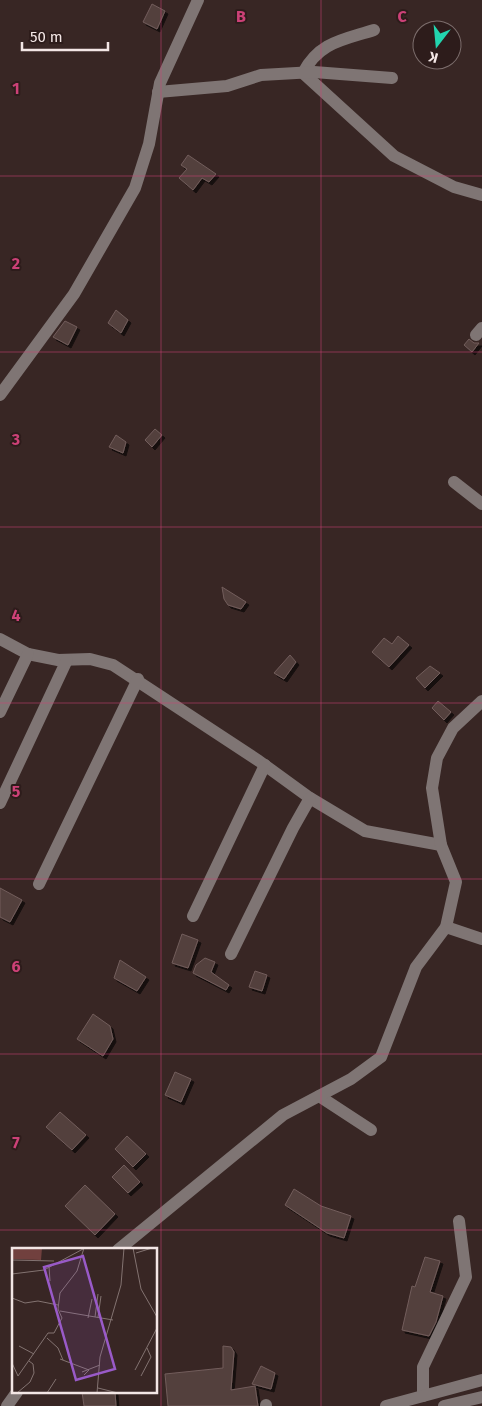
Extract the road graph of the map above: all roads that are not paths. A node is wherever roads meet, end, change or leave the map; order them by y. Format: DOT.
graph roads {
  1 [pos="198,0"];
  2 [pos="374,30"];
  3 [pos="303,73"];
  4 [pos="392,78"];
  5 [pos="158,92"];
  6 [pos="482,195"];
  7 [pos="0,395"];
  8 [pos="454,482"];
  9 [pos="482,504"];
  10 [pos="0,639"];
  11 [pos="28,654"];
  12 [pos="67,660"];
  13 [pos="138,679"];
  14 [pos="482,701"];
  15 [pos="0,712"];
  16 [pos="265,765"];
  17 [pos="310,798"];
  18 [pos="0,803"];
  19 [pos="441,844"];
  20 [pos="39,884"];
  21 [pos="193,916"];
  22 [pos="446,927"];
  23 [pos="482,939"];
  24 [pos="231,954"];
  25 [pos="319,1096"];
  26 [pos="371,1130"];
  27 [pos="459,1221"];
  28 [pos="120,1248"];
  29 [pos="482,1380"];
  30 [pos="16,1394"];
  31 [pos="423,1396"];
  32 [pos="482,1397"];
  33 [pos="7,1406"];
  34 [pos="386,1406"];
  35 [pos="444,1406"];
  1 -- 5 [label="street"];
  2 -- 3 [label="street"];
  3 -- 4 [label="street"];
  3 -- 5 [label="street"];
  3 -- 6 [label="street"];
  5 -- 7 [label="street"];
  8 -- 9 [label="street"];
  10 -- 11 [label="street"];
  11 -- 12 [label="street"];
  11 -- 15 [label="street"];
  12 -- 13 [label="street"];
  12 -- 18 [label="street"];
  13 -- 16 [label="street"];
  13 -- 20 [label="street"];
  14 -- 19 [label="street"];
  16 -- 17 [label="street"];
  16 -- 21 [label="street"];
  17 -- 19 [label="street"];
  17 -- 24 [label="street"];
  19 -- 22 [label="street"];
  22 -- 23 [label="street"];
  22 -- 25 [label="street"];
  25 -- 26 [label="street"];
  25 -- 28 [label="street"];
  27 -- 31 [label="street"];
  29 -- 31 [label="street"];
  30 -- 33 [label="street"];
  31 -- 34 [label="street"];
  32 -- 35 [label="street"];
}
